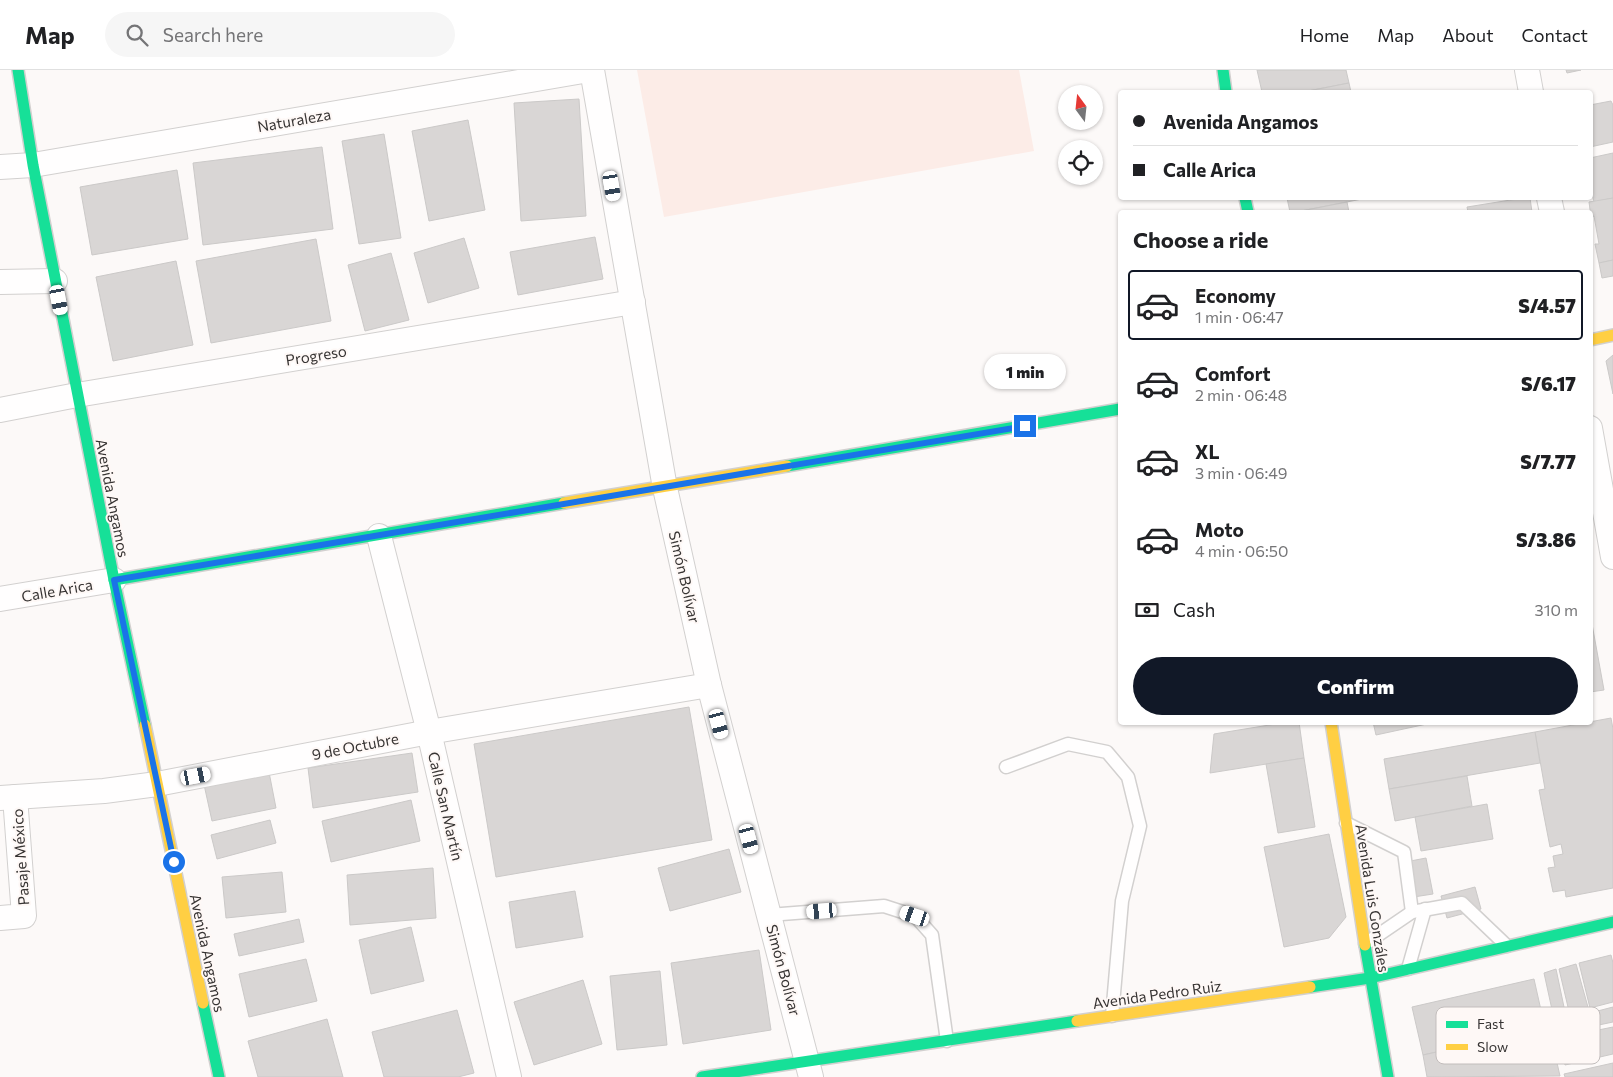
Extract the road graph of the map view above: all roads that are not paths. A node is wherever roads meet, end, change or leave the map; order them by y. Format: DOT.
graph roads {
  1 [pos="18,70"];
  2 [pos="590,70"];
  3 [pos="1222,70"];
  4 [pos="1527,70"];
  5 [pos="1226,90"];
  6 [pos="1531,90"];
  7 [pos="33,165"];
  8 [pos="0,167"];
  9 [pos="55,281"];
  10 [pos="0,282"];
  11 [pos="633,302"];
  12 [pos="1613,335"];
  13 [pos="1593,339"];
  14 [pos="77,395"];
  15 [pos="1118,409"];
  16 [pos="0,410"];
  17 [pos="1593,445"];
  18 [pos="665,488"];
  19 [pos="379,536"];
  20 [pos="1613,557"];
  21 [pos="114,580"];
  22 [pos="0,599"];
  23 [pos="709,685"];
  24 [pos="1331,725"];
  25 [pos="429,732"];
  26 [pos="1006,767"];
  27 [pos="157,784"];
  28 [pos="8,798"];
  29 [pos="1346,823"];
  30 [pos="1426,909"];
  31 [pos="1412,912"];
  32 [pos="769,915"];
  33 [pos="0,918"];
  34 [pos="1613,922"];
  35 [pos="1365,944"];
  36 [pos="1507,946"];
  37 [pos="1408,969"];
  38 [pos="1370,978"];
  39 [pos="1112,1016"];
  40 [pos="947,1041"];
  41 [pos="810,1069"];
  42 [pos="219,1077"];
  43 [pos="510,1077"];
  44 [pos="702,1077"];
  45 [pos="1388,1077"];
  1 -- 7 [label="street, Avenida Angamos"];
  2 -- 7 [label="street, Naturaleza"];
  2 -- 11 [label="street, Simón Bolívar"];
  3 -- 5 [label="street"];
  4 -- 6 [label="street"];
  7 -- 8 [label="street, Naturaleza"];
  7 -- 9 [label="street, Avenida Angamos"];
  9 -- 10 [label="street"];
  9 -- 14 [label="street, Avenida Angamos"];
  11 -- 14 [label="street, Progreso"];
  11 -- 18 [label="street, Simón Bolívar"];
  12 -- 13 [label="street"];
  14 -- 16 [label="street, Progreso"];
  14 -- 21 [label="street, Avenida Angamos"];
  15 -- 18 [label="street, Calle Arica"];
  17 -- 20 [label="street"];
  18 -- 19 [label="street, Calle Arica"];
  18 -- 23 [label="street, Simón Bolívar"];
  19 -- 21 [label="street, Calle Arica"];
  19 -- 25 [label="street, Calle San Martín"];
  21 -- 22 [label="street, Calle Arica"];
  21 -- 27 [label="street, Avenida Angamos"];
  23 -- 25 [label="street, 9 de Octubre"];
  23 -- 32 [label="street, Simón Bolívar"];
  24 -- 29 [label="street, Avenida Luis Gonzáles"];
  25 -- 27 [label="street, 9 de Octubre"];
  25 -- 43 [label="street, Calle San Martín"];
  26 -- 39 [label="lane"];
  27 -- 28 [label="street, 9 de Octubre"];
  27 -- 42 [label="street, Avenida Angamos"];
  28 -- 33 [label="street, Pasaje México"];
  29 -- 31 [label="lane"];
  29 -- 35 [label="street, Avenida Luis Gonzáles"];
  30 -- 31 [label="lane"];
  30 -- 36 [label="lane"];
  30 -- 37 [label="lane"];
  31 -- 35 [label="lane"];
  32 -- 40 [label="lane"];
  32 -- 41 [label="street, Simón Bolívar"];
  34 -- 36 [label="street, Avenida Pedro Ruiz"];
  35 -- 38 [label="street, Avenida Luis Gonzáles"];
  36 -- 37 [label="street, Avenida Pedro Ruiz"];
  37 -- 38 [label="street, Avenida Pedro Ruiz"];
  38 -- 39 [label="street, Avenida Pedro Ruiz"];
  38 -- 45 [label="street, Avenida Luis Gonzáles"];
  39 -- 40 [label="street, Avenida Pedro Ruiz"];
  40 -- 41 [label="street, Avenida Pedro Ruiz"];
  41 -- 44 [label="street, Avenida Pedro Ruiz"];
}
